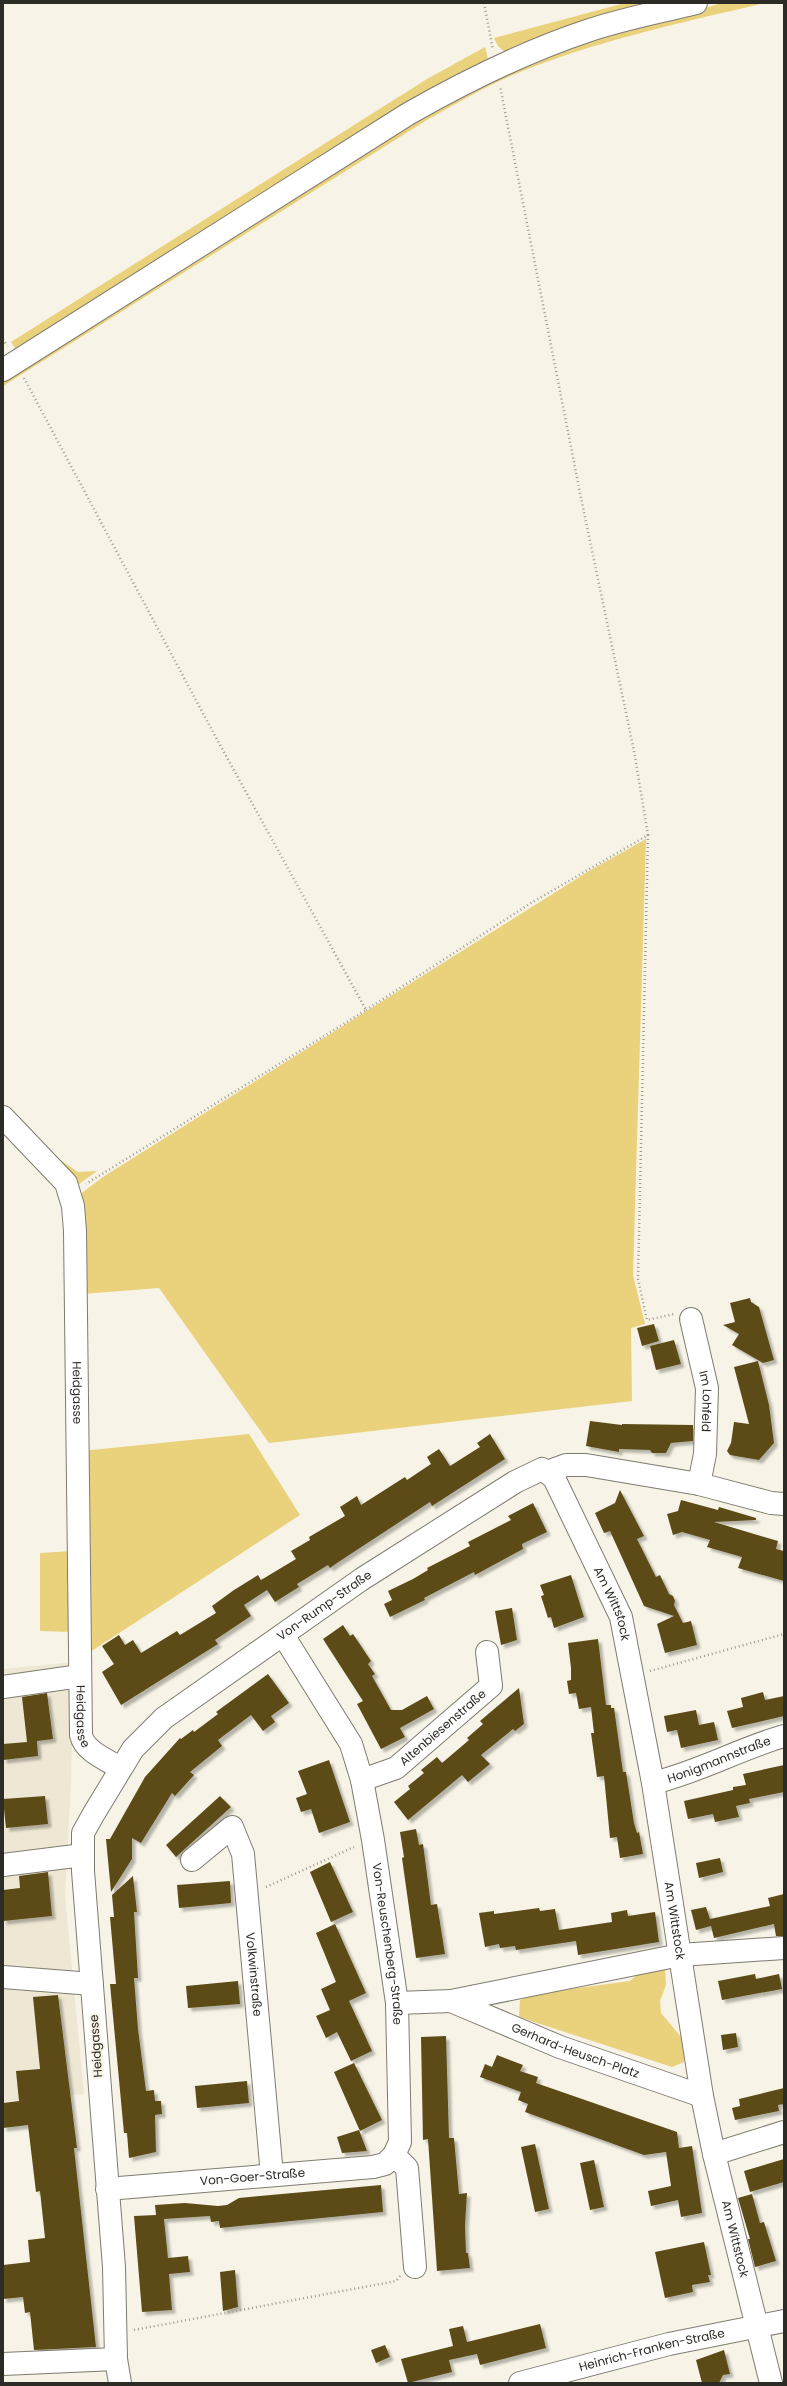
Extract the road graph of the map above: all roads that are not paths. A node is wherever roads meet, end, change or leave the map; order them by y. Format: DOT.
graph roads {
  1 [pos="696,3"];
  2 [pos="9,366"];
  3 [pos="3,1117"];
  4 [pos="691,1319"];
  5 [pos="548,1472"];
  6 [pos="699,1484"];
  7 [pos="784,1504"];
  8 [pos="283,1636"];
  9 [pos="488,1652"];
  10 [pos="80,1676"];
  11 [pos="3,1687"];
  12 [pos="784,1736"];
  13 [pos="120,1768"];
  14 [pos="362,1780"];
  15 [pos="653,1783"];
  16 [pos="83,1855"];
  17 [pos="192,1860"];
  18 [pos="3,1865"];
  19 [pos="784,1948"];
  20 [pos="680,1955"];
  21 [pos="3,1977"];
  22 [pos="92,1984"];
  23 [pos="451,2001"];
  24 [pos="397,2003"];
  25 [pos="702,2096"];
  26 [pos="784,2132"];
  27 [pos="714,2154"];
  28 [pos="394,2156"];
  29 [pos="272,2175"];
  30 [pos="107,2190"];
  31 [pos="415,2267"];
  32 [pos="784,2321"];
  33 [pos="756,2326"];
  34 [pos="116,2359"];
  35 [pos="3,2364"];
  36 [pos="120,2383"];
  37 [pos="520,2383"];
  38 [pos="771,2383"];
  1 -- 2 [label="street"];
  3 -- 10 [label="street, Heidgasse"];
  4 -- 6 [label="street, Im Lohfeld"];
  5 -- 6 [label="street"];
  5 -- 8 [label="street, Von-Rump-Straße"];
  5 -- 15 [label="street, Am Wittstock"];
  6 -- 7 [label="street"];
  8 -- 13 [label="street, Von-Rump-Straße"];
  8 -- 14 [label="street, Von-Reuschenberg-Straße"];
  9 -- 14 [label="street, Altenbiesenstraße"];
  10 -- 11 [label="street"];
  10 -- 13 [label="street, Heidgasse"];
  12 -- 15 [label="street, Honigmannstraße"];
  13 -- 16 [label="street, Heidgasse"];
  14 -- 24 [label="street, Von-Reuschenberg-Straße"];
  15 -- 20 [label="street, Am Wittstock"];
  16 -- 18 [label="street"];
  16 -- 22 [label="street, Heidgasse"];
  17 -- 29 [label="street, Volkwinstraße"];
  19 -- 20 [label="street, Gerhard-Heusch-Platz"];
  20 -- 23 [label="street, Gerhard-Heusch-Platz"];
  20 -- 25 [label="street, Am Wittstock"];
  21 -- 22 [label="street"];
  22 -- 30 [label="street, Heidgasse"];
  23 -- 24 [label="street, Gerhard-Heusch-Platz"];
  23 -- 25 [label="street, Gerhard-Heusch-Platz"];
  24 -- 28 [label="street, Von-Reuschenberg-Straße"];
  25 -- 27 [label="street, Am Wittstock"];
  26 -- 27 [label="street"];
  27 -- 33 [label="street, Am Wittstock"];
  28 -- 29 [label="street, Von-Goer-Straße"];
  28 -- 31 [label="street"];
  29 -- 30 [label="street, Von-Goer-Straße"];
  30 -- 34 [label="street, Heidgasse"];
  32 -- 33 [label="street, Heinrich-Franken-Straße"];
  33 -- 37 [label="street, Heinrich-Franken-Straße"];
  33 -- 38 [label="street, Am Wittstock"];
  34 -- 35 [label="street"];
  34 -- 36 [label="street, Heidgasse"];
}
